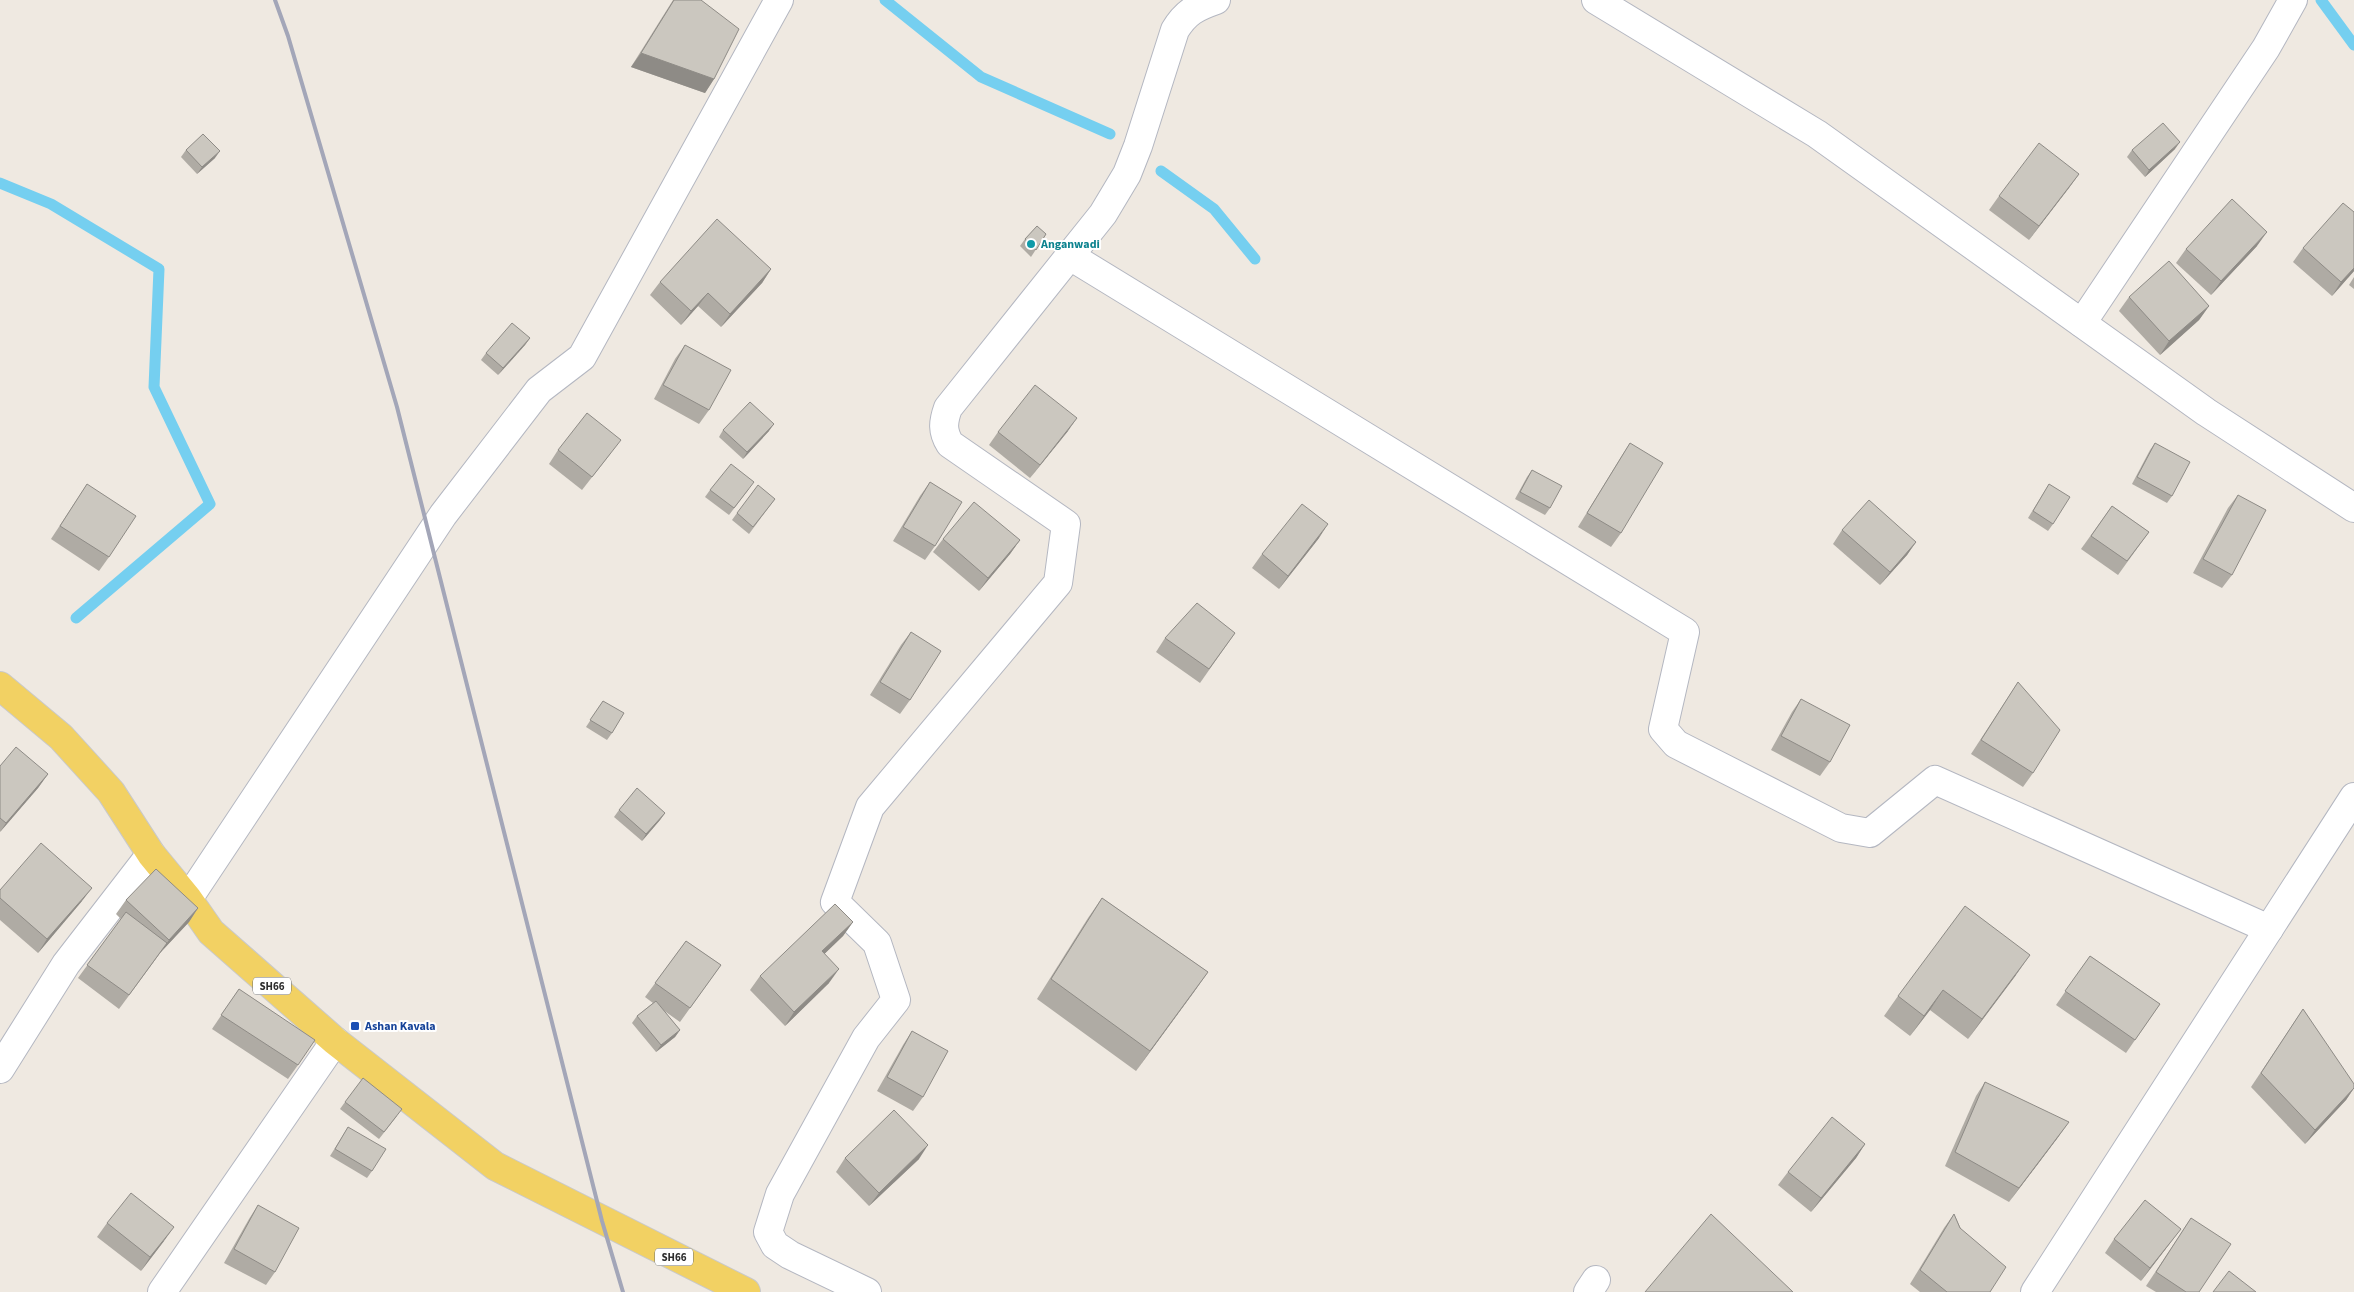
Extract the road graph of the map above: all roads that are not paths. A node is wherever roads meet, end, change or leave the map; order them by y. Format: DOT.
graph roads {
  1 [pos="779,0"];
  2 [pos="1216,0"];
  3 [pos="1596,0"];
  4 [pos="2293,0"];
  5 [pos="1070,256"];
  6 [pos="2082,323"];
  7 [pos="2354,508"];
  8 [pos="0,686"];
  9 [pos="2354,797"];
  10 [pos="151,854"];
  11 [pos="188,899"];
  12 [pos="2268,929"];
  13 [pos="335,1041"];
  14 [pos="0,1069"];
  15 [pos="162,1292"];
  16 [pos="746,1292"];
  17 [pos="867,1292"];
  18 [pos="2035,1292"];
  1 -- 11 [label="street"];
  2 -- 5 [label="street"];
  3 -- 6 [label="street"];
  4 -- 6 [label="street"];
  5 -- 12 [label="street"];
  5 -- 17 [label="street"];
  6 -- 7 [label="street"];
  8 -- 10 [label="main road, SH66"];
  9 -- 12 [label="street"];
  10 -- 11 [label="main road, SH66"];
  10 -- 14 [label="street"];
  11 -- 13 [label="main road, SH66"];
  12 -- 18 [label="street"];
  13 -- 15 [label="street"];
  13 -- 16 [label="main road, SH66"];
}
